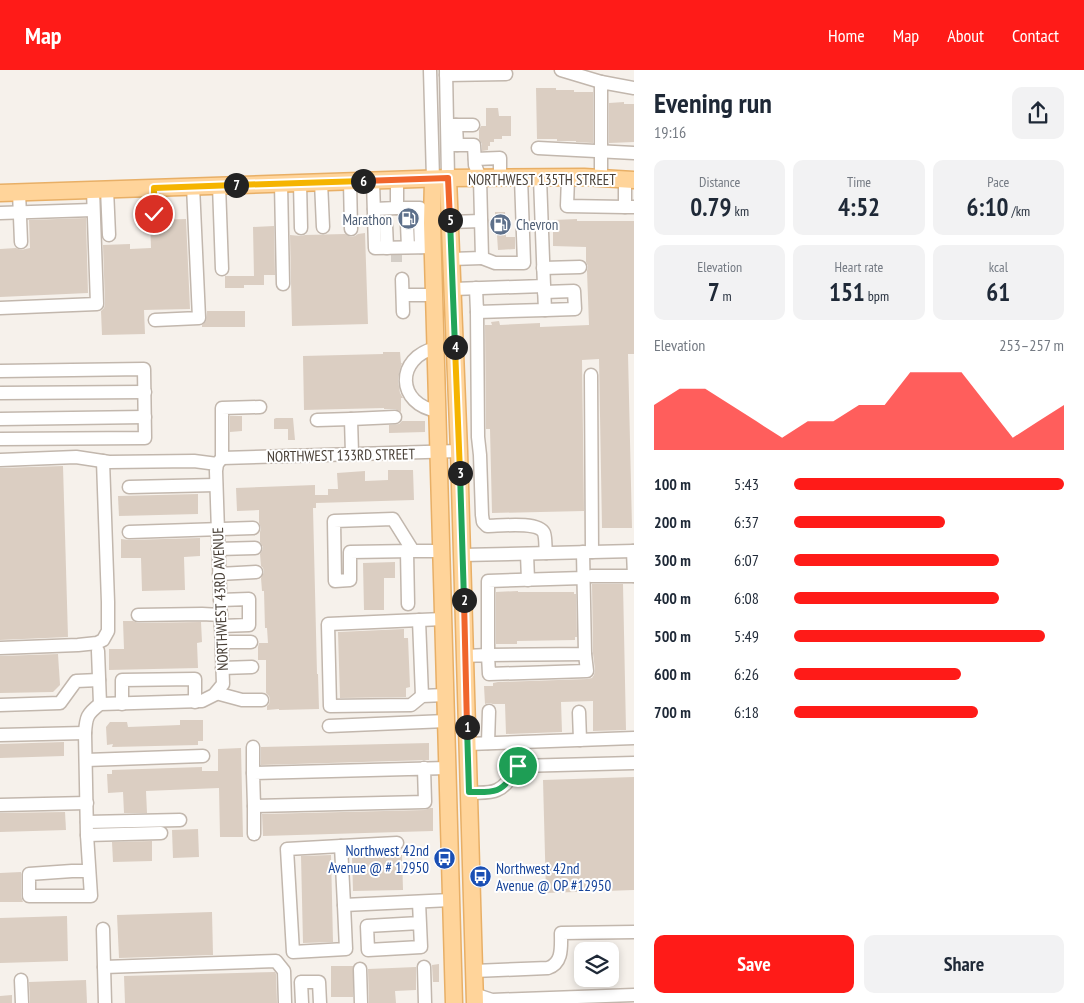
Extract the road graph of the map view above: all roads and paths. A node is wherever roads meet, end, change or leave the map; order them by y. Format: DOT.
graph roads {
  1 [pos="430,70"];
  2 [pos="561,70"];
  3 [pos="446,72"];
  4 [pos="506,74"];
  5 [pos="601,82"];
  6 [pos="634,88"];
  7 [pos="451,125"];
  8 [pos="473,125"];
  9 [pos="452,145"];
  10 [pos="538,148"];
  11 [pos="601,151"];
  12 [pos="634,154"];
  13 [pos="475,159"];
  14 [pos="440,178"];
  15 [pos="480,178"];
  16 [pos="500,178"];
  17 [pos="521,178"];
  18 [pos="540,178"];
  19 [pos="568,178"];
  20 [pos="602,178"];
  21 [pos="373,180"];
  22 [pos="397,180"];
  23 [pos="630,180"];
  24 [pos="350,181"];
  25 [pos="321,182"];
  26 [pos="281,183"];
  27 [pos="300,183"];
  28 [pos="219,185"];
  29 [pos="192,186"];
  30 [pos="154,188"];
  31 [pos="100,190"];
  32 [pos="19,192"];
  33 [pos="0,193"];
  34 [pos="629,207"];
  35 [pos="93,210"];
  36 [pos="0,213"];
  37 [pos="20,213"];
  38 [pos="394,213"];
  39 [pos="154,214"];
  40 [pos="426,218"];
  41 [pos="481,221"];
  42 [pos="450,222"];
  43 [pos="323,227"];
  44 [pos="301,228"];
  45 [pos="351,229"];
  46 [pos="109,235"];
  47 [pos="21,242"];
  48 [pos="429,250"];
  49 [pos="393,251"];
  50 [pos="482,258"];
  51 [pos="452,260"];
  52 [pos="543,268"];
  53 [pos="580,268"];
  54 [pos="222,269"];
  55 [pos="402,279"];
  56 [pos="283,284"];
  57 [pos="476,288"];
  58 [pos="453,289"];
  59 [pos="544,289"];
  60 [pos="403,295"];
  61 [pos="434,295"];
  62 [pos="0,308"];
  63 [pos="545,310"];
  64 [pos="403,312"];
  65 [pos="477,312"];
  66 [pos="156,320"];
  67 [pos="436,348"];
  68 [pos="0,370"];
  69 [pos="591,375"];
  70 [pos="145,392"];
  71 [pos="0,393"];
  72 [pos="260,406"];
  73 [pos="438,411"];
  74 [pos="145,417"];
  75 [pos="395,417"];
  76 [pos="0,419"];
  77 [pos="351,419"];
  78 [pos="317,420"];
  79 [pos="0,440"];
  80 [pos="460,451"];
  81 [pos="439,452"];
  82 [pos="352,454"];
  83 [pos="0,460"];
  84 [pos="103,461"];
  85 [pos="220,461"];
  86 [pos="480,470"];
  87 [pos="460,471"];
  88 [pos="216,485"];
  89 [pos="129,488"];
  90 [pos="253,528"];
  91 [pos="218,529"];
  92 [pos="128,532"];
  93 [pos="255,548"];
  94 [pos="218,549"];
  95 [pos="410,551"];
  96 [pos="634,551"];
  97 [pos="588,552"];
  98 [pos="441,553"];
  99 [pos="546,553"];
  100 [pos="527,554"];
  101 [pos="462,555"];
  102 [pos="256,572"];
  103 [pos="219,574"];
  104 [pos="634,576"];
  105 [pos="587,577"];
  106 [pos="528,580"];
  107 [pos="220,600"];
  108 [pos="408,604"];
  109 [pos="138,615"];
  110 [pos="443,619"];
  111 [pos="418,620"];
  112 [pos="221,621"];
  113 [pos="222,642"];
  114 [pos="251,642"];
  115 [pos="0,648"];
  116 [pos="98,651"];
  117 [pos="585,654"];
  118 [pos="488,655"];
  119 [pos="465,656"];
  120 [pos="252,667"];
  121 [pos="222,668"];
  122 [pos="99,680"];
  123 [pos="160,680"];
  124 [pos="216,693"];
  125 [pos="445,695"];
  126 [pos="422,696"];
  127 [pos="262,700"];
  128 [pos="161,702"];
  129 [pos="195,702"];
  130 [pos="100,704"];
  131 [pos="122,704"];
  132 [pos="0,705"];
  133 [pos="489,711"];
  134 [pos="579,712"];
  135 [pos="446,721"];
  136 [pos="329,726"];
  137 [pos="85,733"];
  138 [pos="0,735"];
  139 [pos="634,738"];
  140 [pos="580,740"];
  141 [pos="488,743"];
  142 [pos="468,744"];
  143 [pos="253,747"];
  144 [pos="203,756"];
  145 [pos="86,760"];
  146 [pos="634,763"];
  147 [pos="424,768"];
  148 [pos="447,768"];
  149 [pos="253,773"];
  150 [pos="469,792"];
  151 [pos="87,803"];
  152 [pos="0,805"];
  153 [pos="254,806"];
  154 [pos="180,820"];
  155 [pos="87,828"];
  156 [pos="161,833"];
  157 [pos="254,834"];
  158 [pos="397,843"];
  159 [pos="341,846"];
  160 [pos="89,872"];
  161 [pos="472,898"];
  162 [pos="451,900"];
  163 [pos="418,902"];
  164 [pos="344,905"];
  165 [pos="420,923"];
  166 [pos="103,929"];
  167 [pos="634,932"];
  168 [pos="104,967"];
  169 [pos="424,967"];
  170 [pos="360,970"];
  171 [pos="474,971"];
  172 [pos="21,980"];
  173 [pos="634,994"];
  174 [pos="475,998"];
  175 [pos="454,999"];
  176 [pos="509,1001"];
  177 [pos="540,1001"];
  178 [pos="22,1003"];
  179 [pos="105,1003"];
  180 [pos="285,1003"];
  181 [pos="302,1003"];
  182 [pos="320,1003"];
  183 [pos="361,1003"];
  184 [pos="425,1003"];
  1 -- 14 [label="street"];
  2 -- 5 [label="street"];
  3 -- 4 [label="street"];
  3 -- 7 [label="street"];
  5 -- 6 [label="street"];
  5 -- 11 [label="street"];
  7 -- 8 [label="street"];
  7 -- 9 [label="street"];
  9 -- 13 [label="street"];
  9 -- 14 [label="street"];
  10 -- 11 [label="street"];
  11 -- 12 [label="street"];
  11 -- 20 [label="street"];
  13 -- 15 [label="street"];
  13 -- 16 [label="street"];
  14 -- 15 [label="main road, NORTHWEST 135TH STREET"];
  14 -- 22 [label="main road, NORTHWEST 135TH STREET"];
  14 -- 40 [label="main road"];
  14 -- 42 [label="main road"];
  15 -- 16 [label="main road, NORTHWEST 135TH STREET"];
  15 -- 41 [label="street"];
  16 -- 17 [label="main road, NORTHWEST 135TH STREET"];
  17 -- 18 [label="main road, NORTHWEST 135TH STREET"];
  17 -- 50 [label="street"];
  18 -- 19 [label="main road, NORTHWEST 135TH STREET"];
  18 -- 52 [label="street"];
  19 -- 20 [label="main road, NORTHWEST 135TH STREET"];
  19 -- 34 [label="street"];
  20 -- 23 [label="main road, NORTHWEST 135TH STREET"];
  21 -- 22 [label="main road, NORTHWEST 135TH STREET"];
  21 -- 24 [label="main road, NORTHWEST 135TH STREET"];
  21 -- 38 [label="street"];
  22 -- 38 [label="street"];
  23 -- 34 [label="street"];
  24 -- 25 [label="main road, NORTHWEST 135TH STREET"];
  24 -- 45 [label="street"];
  25 -- 27 [label="main road, NORTHWEST 135TH STREET"];
  25 -- 43 [label="street"];
  26 -- 27 [label="main road, NORTHWEST 135TH STREET"];
  26 -- 28 [label="main road, NORTHWEST 135TH STREET"];
  26 -- 56 [label="street"];
  27 -- 44 [label="street"];
  28 -- 29 [label="main road, NORTHWEST 135TH STREET"];
  28 -- 54 [label="street"];
  29 -- 30 [label="main road, NORTHWEST 135TH STREET"];
  29 -- 66 [label="street"];
  30 -- 31 [label="main road, NORTHWEST 135TH STREET"];
  30 -- 39 [label="street"];
  31 -- 32 [label="main road, NORTHWEST 135TH STREET"];
  31 -- 35 [label="street"];
  31 -- 46 [label="street"];
  32 -- 33 [label="main road, NORTHWEST 135TH STREET"];
  32 -- 37 [label="street"];
  35 -- 37 [label="street"];
  35 -- 62 [label="street"];
  36 -- 37 [label="street"];
  37 -- 47 [label="street"];
  38 -- 40 [label="street"];
  38 -- 49 [label="street"];
  38 -- 49 [label="street"];
  38 -- 49 [label="street"];
  40 -- 48 [label="main road"];
  41 -- 42 [label="street"];
  41 -- 50 [label="street"];
  42 -- 51 [label="main road"];
  48 -- 49 [label="street"];
  48 -- 61 [label="main road"];
  50 -- 51 [label="street"];
  51 -- 58 [label="main road"];
  52 -- 53 [label="street"];
  52 -- 59 [label="street"];
  55 -- 60 [label="street"];
  57 -- 58 [label="street"];
  57 -- 59 [label="street"];
  57 -- 65 [label="street"];
  58 -- 80 [label="main road"];
  59 -- 63 [label="street"];
  59 -- 63 [label="street"];
  60 -- 61 [label="street"];
  60 -- 64 [label="street"];
  61 -- 67 [label="main road"];
  63 -- 65 [label="street"];
  65 -- 86 [label="street"];
  67 -- 73 [label="main road"];
  67 -- 73 [label="street"];
  68 -- 70 [label="street"];
  69 -- 97 [label="street"];
  70 -- 71 [label="street"];
  70 -- 74 [label="street"];
  72 -- 85 [label="street, NORTHWEST 43RD AVENUE"];
  73 -- 81 [label="main road"];
  74 -- 76 [label="street"];
  74 -- 79 [label="street"];
  75 -- 77 [label="street"];
  77 -- 78 [label="street"];
  77 -- 82 [label="street"];
  80 -- 81 [label="street, NORTHWEST 133RD STREET"];
  80 -- 87 [label="main road"];
  81 -- 82 [label="street, NORTHWEST 133RD STREET"];
  81 -- 98 [label="main road"];
  82 -- 85 [label="street, NORTHWEST 133RD STREET"];
  83 -- 84 [label="street, NORTHWEST 133RD STREET"];
  84 -- 85 [label="street, NORTHWEST 133RD STREET"];
  84 -- 115 [label="street"];
  85 -- 88 [label="street, NORTHWEST 43RD AVENUE"];
  86 -- 87 [label="street"];
  86 -- 99 [label="street"];
  87 -- 101 [label="main road"];
  88 -- 89 [label="street"];
  88 -- 91 [label="street, NORTHWEST 43RD AVENUE"];
  90 -- 91 [label="street"];
  91 -- 92 [label="street"];
  91 -- 94 [label="street, NORTHWEST 43RD AVENUE"];
  93 -- 94 [label="street"];
  94 -- 103 [label="street, NORTHWEST 43RD AVENUE"];
  95 -- 95 [label="street"];
  95 -- 98 [label="street"];
  95 -- 108 [label="street"];
  96 -- 97 [label="street"];
  96 -- 104 [label="street"];
  97 -- 99 [label="street"];
  97 -- 105 [label="street"];
  98 -- 101 [label="main road"];
  98 -- 110 [label="main road"];
  99 -- 100 [label="street"];
  100 -- 101 [label="street"];
  100 -- 106 [label="street"];
  101 -- 119 [label="main road"];
  102 -- 103 [label="street"];
  103 -- 107 [label="street, NORTHWEST 43RD AVENUE"];
  104 -- 105 [label="street"];
  105 -- 106 [label="street"];
  105 -- 117 [label="street"];
  106 -- 118 [label="street"];
  107 -- 112 [label="street, NORTHWEST 43RD AVENUE"];
  107 -- 112 [label="street"];
  109 -- 112 [label="street"];
  110 -- 111 [label="street"];
  110 -- 125 [label="main road"];
  111 -- 126 [label="street"];
  111 -- 126 [label="street"];
  112 -- 113 [label="street, NORTHWEST 43RD AVENUE"];
  113 -- 114 [label="street"];
  113 -- 121 [label="street, NORTHWEST 43RD AVENUE"];
  116 -- 122 [label="street"];
  117 -- 118 [label="street"];
  117 -- 118 [label="street"];
  118 -- 119 [label="street"];
  119 -- 142 [label="main road"];
  120 -- 121 [label="street"];
  121 -- 124 [label="street, NORTHWEST 43RD AVENUE"];
  122 -- 130 [label="street"];
  122 -- 132 [label="street"];
  123 -- 128 [label="street"];
  123 -- 129 [label="street"];
  123 -- 131 [label="street"];
  124 -- 127 [label="street"];
  124 -- 129 [label="street, NORTHWEST 43RD AVENUE"];
  125 -- 126 [label="street"];
  125 -- 135 [label="main road"];
  128 -- 129 [label="street, NORTHWEST 43RD AVENUE"];
  128 -- 131 [label="street, NORTHWEST 43RD AVENUE"];
  130 -- 131 [label="street, NORTHWEST 43RD AVENUE"];
  130 -- 137 [label="street"];
  133 -- 141 [label="street"];
  134 -- 140 [label="street"];
  135 -- 136 [label="street"];
  135 -- 148 [label="main road"];
  137 -- 138 [label="street"];
  137 -- 145 [label="street"];
  139 -- 140 [label="street"];
  140 -- 141 [label="street"];
  141 -- 142 [label="street"];
  142 -- 150 [label="main road"];
  143 -- 149 [label="street"];
  144 -- 145 [label="street"];
  145 -- 151 [label="street"];
  146 -- 150 [label="street"];
  147 -- 148 [label="street"];
  147 -- 149 [label="street"];
  147 -- 153 [label="street"];
  148 -- 162 [label="main road"];
  149 -- 153 [label="street"];
  150 -- 161 [label="main road"];
  151 -- 152 [label="street"];
  151 -- 155 [label="street"];
  153 -- 157 [label="street"];
  154 -- 155 [label="street"];
  155 -- 156 [label="street"];
  155 -- 160 [label="street"];
  158 -- 159 [label="street"];
  159 -- 164 [label="street"];
  159 -- 164 [label="street"];
  160 -- 160 [label="street"];
  161 -- 162 [label="main road"];
  161 -- 171 [label="main road"];
  162 -- 163 [label="street"];
  162 -- 175 [label="main road"];
  163 -- 164 [label="street"];
  163 -- 165 [label="street"];
  166 -- 168 [label="street"];
  167 -- 171 [label="street"];
  168 -- 179 [label="street"];
  168 -- 180 [label="street"];
  169 -- 184 [label="street"];
  170 -- 183 [label="street"];
  171 -- 174 [label="main road"];
  172 -- 178 [label="street"];
  173 -- 177 [label="street"];
  174 -- 175 [label="main road"];
  174 -- 176 [label="street"];
  176 -- 177 [label="street"];
  181 -- 182 [label="street"];
}
